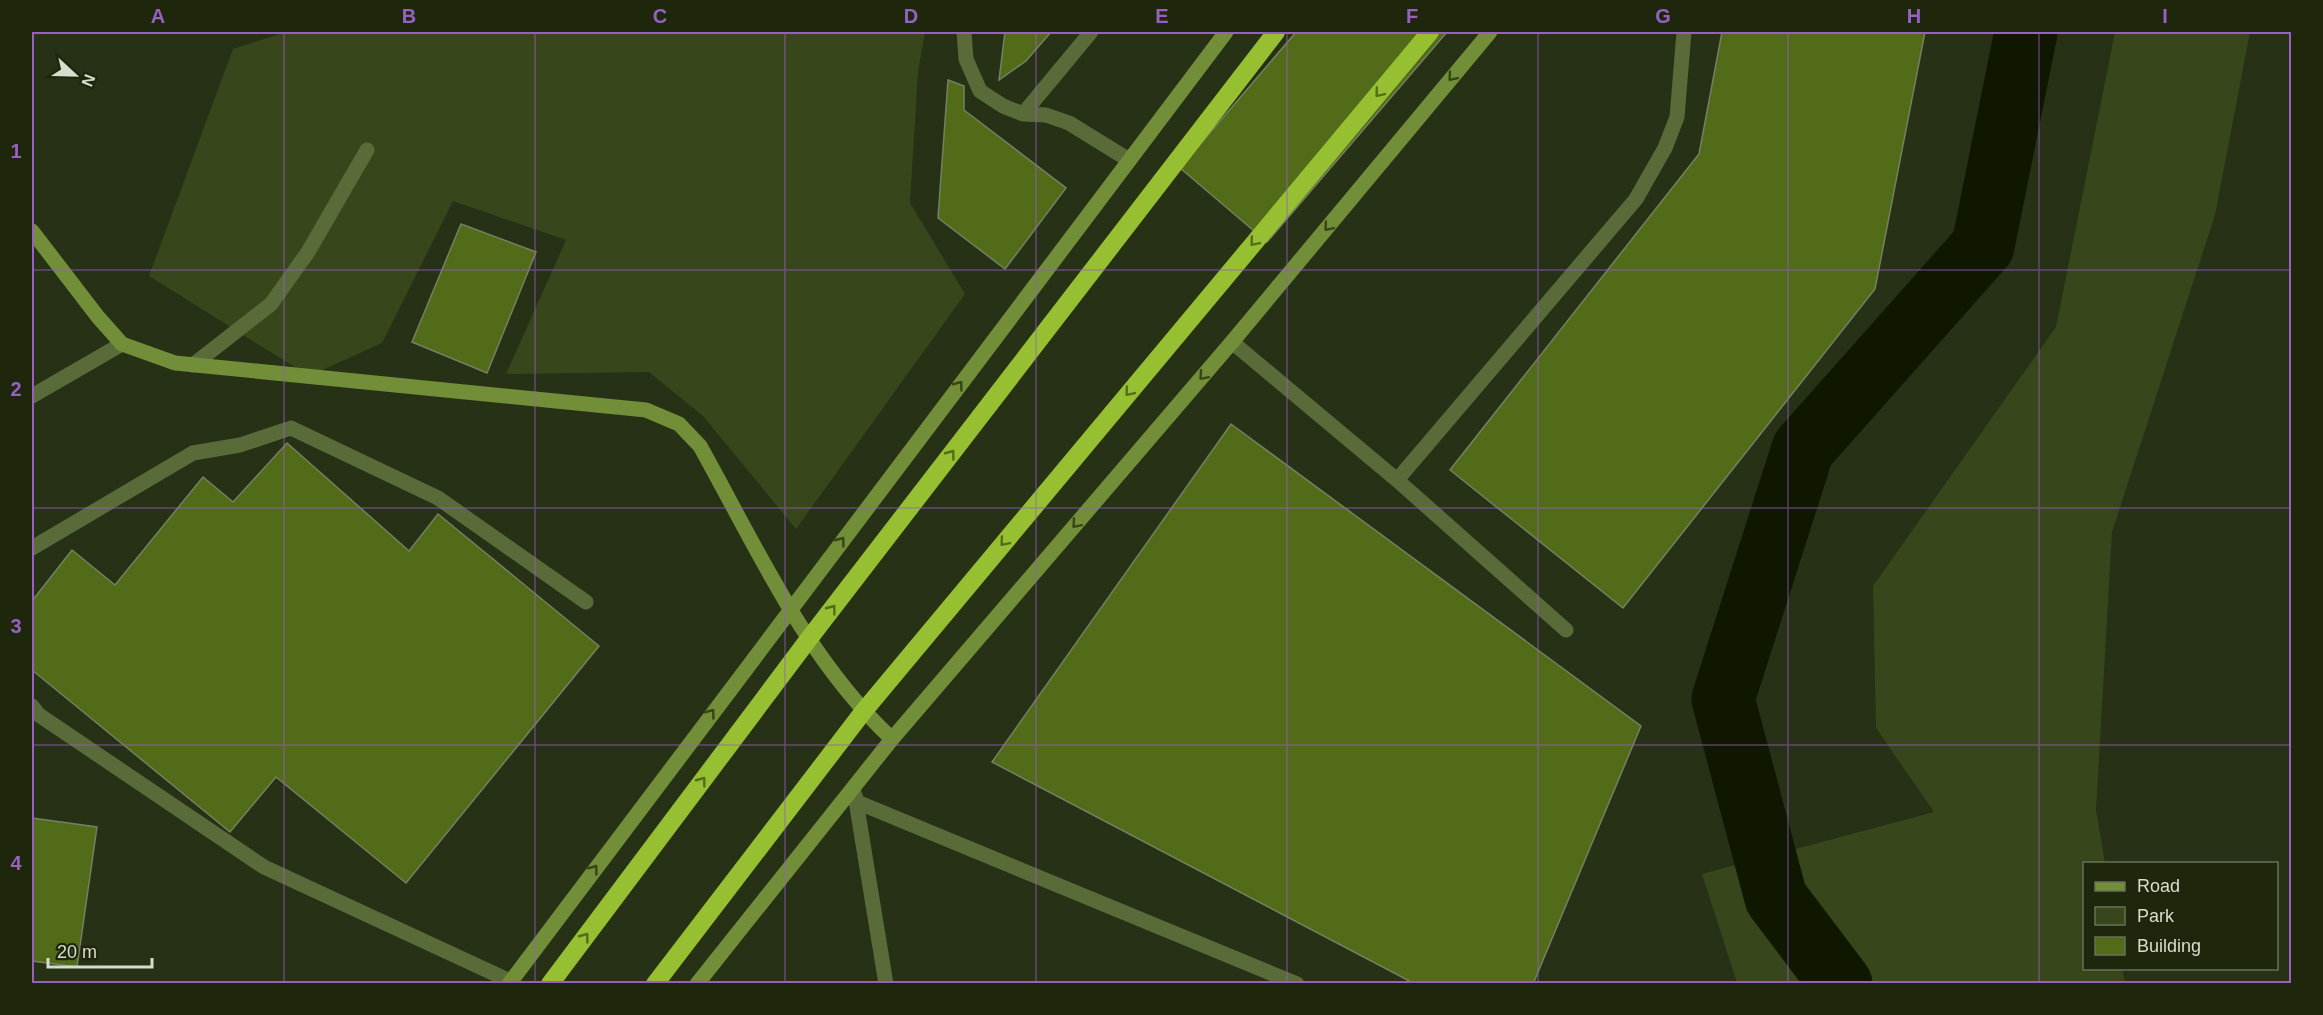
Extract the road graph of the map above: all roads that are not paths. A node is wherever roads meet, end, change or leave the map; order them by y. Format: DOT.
graph roads {
  1 [pos="964,32"];
  2 [pos="1091,32"];
  3 [pos="1226,32"];
  4 [pos="1276,32"];
  5 [pos="1430,32"];
  6 [pos="1490,32"];
  7 [pos="1684,32"];
  8 [pos="1023,114"];
  9 [pos="367,150"];
  10 [pos="1129,160"];
  11 [pos="32,231"];
  12 [pos="1232,342"];
  13 [pos="122,344"];
  14 [pos="193,366"];
  15 [pos="32,396"];
  16 [pos="1397,480"];
  17 [pos="32,548"];
  18 [pos="586,602"];
  19 [pos="790,608"];
  20 [pos="1566,630"];
  21 [pos="808,640"];
  22 [pos="32,706"];
  23 [pos="863,712"];
  24 [pos="892,739"];
  25 [pos="854,786"];
  26 [pos="857,802"];
  27 [pos="510,982"];
  28 [pos="550,984"];
  29 [pos="655,984"];
  30 [pos="697,984"];
  31 [pos="886,984"];
  32 [pos="1297,984"];
  1 -- 8 [label="street"];
  2 -- 8 [label="street"];
  3 -- 10 [label="street"];
  21 -- 4 [label="highway, one-way"];
  5 -- 23 [label="highway, one-way"];
  6 -- 12 [label="street, one-way"];
  7 -- 16 [label="street"];
  8 -- 10 [label="street"];
  9 -- 14 [label="street"];
  19 -- 10 [label="street, one-way"];
  11 -- 13 [label="street"];
  12 -- 16 [label="street"];
  12 -- 24 [label="street, one-way"];
  13 -- 14 [label="street"];
  13 -- 15 [label="street"];
  14 -- 19 [label="street"];
  16 -- 20 [label="street"];
  17 -- 18 [label="street"];
  19 -- 21 [label="street"];
  27 -- 19 [label="street, one-way"];
  21 -- 23 [label="street"];
  28 -- 21 [label="highway, one-way"];
  22 -- 27 [label="street"];
  23 -- 24 [label="street"];
  23 -- 29 [label="highway"];
  24 -- 25 [label="street"];
  25 -- 26 [label="street"];
  25 -- 30 [label="street"];
  26 -- 31 [label="street"];
  26 -- 32 [label="street"];
}
